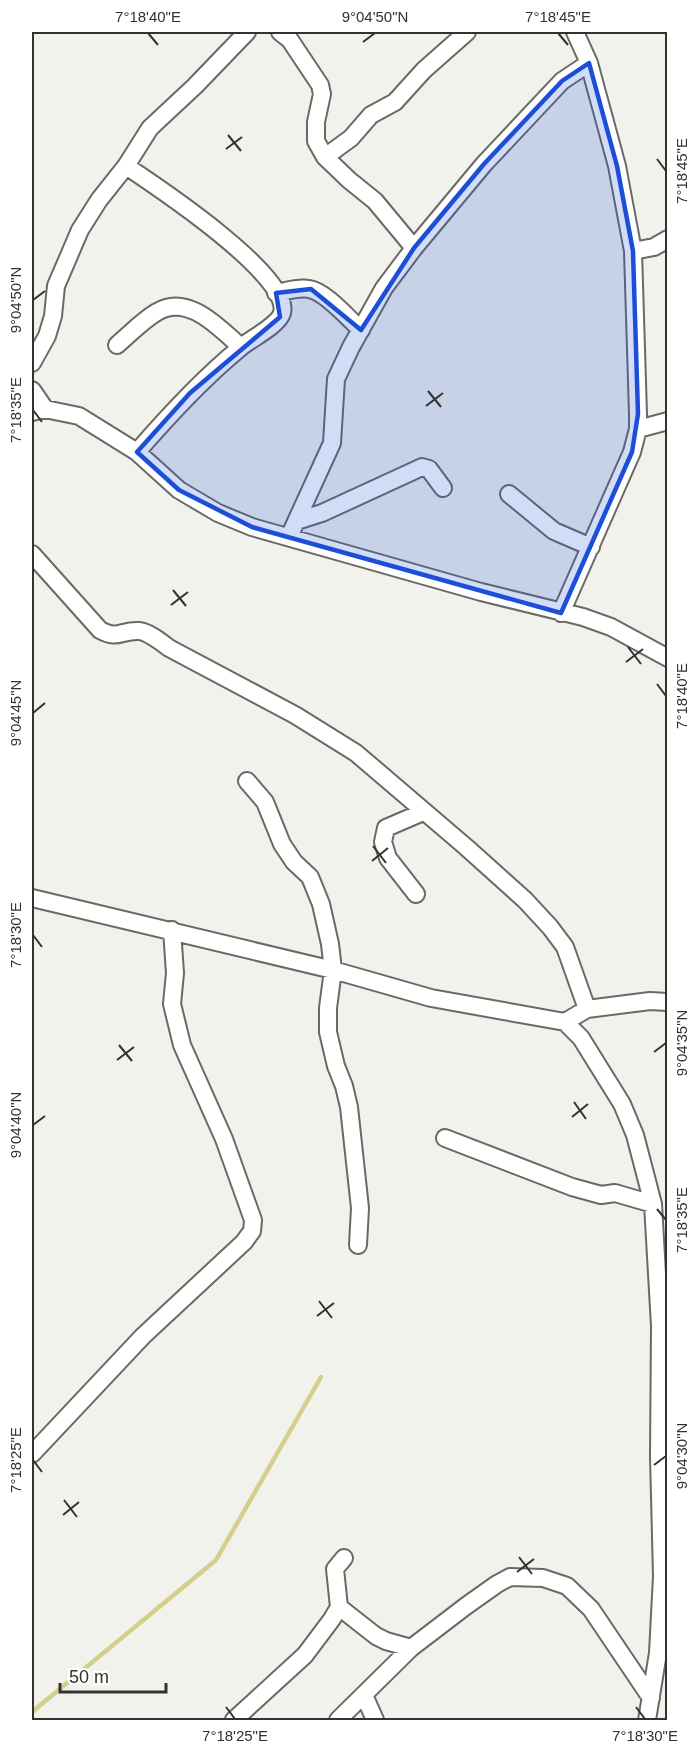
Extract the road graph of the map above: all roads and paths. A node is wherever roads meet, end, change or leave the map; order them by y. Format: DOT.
graph roads {
  1 [pos="247,32"];
  2 [pos="280,32"];
  3 [pos="467,32"];
  4 [pos="575,32"];
  5 [pos="589,63"];
  6 [pos="325,158"];
  7 [pos="126,166"];
  8 [pos="668,239"];
  9 [pos="414,248"];
  10 [pos="633,251"];
  11 [pos="276,293"];
  12 [pos="361,330"];
  13 [pos="117,345"];
  14 [pos="241,347"];
  15 [pos="32,363"];
  16 [pos="32,390"];
  17 [pos="38,410"];
  18 [pos="668,421"];
  19 [pos="638,429"];
  20 [pos="137,452"];
  21 [pos="443,488"];
  22 [pos="509,494"];
  23 [pos="297,521"];
  24 [pos="289,537"];
  25 [pos="591,547"];
  26 [pos="32,554"];
  27 [pos="561,612"];
  28 [pos="668,658"];
  29 [pos="247,781"];
  30 [pos="423,812"];
  31 [pos="416,894"];
  32 [pos="32,898"];
  33 [pos="172,930"];
  34 [pos="333,970"];
  35 [pos="668,1002"];
  36 [pos="587,1009"];
  37 [pos="565,1022"];
  38 [pos="445,1138"];
  39 [pos="653,1204"];
  40 [pos="358,1245"];
  41 [pos="32,1454"];
  42 [pos="344,1558"];
  43 [pos="339,1607"];
  44 [pos="411,1648"];
  45 [pos="364,1695"];
  46 [pos="651,1698"];
  47 [pos="234,1720"];
  48 [pos="338,1720"];
  49 [pos="375,1720"];
  50 [pos="647,1720"];
  1 -- 7 [label="street"];
  2 -- 6 [label="street"];
  3 -- 6 [label="street"];
  4 -- 5 [label="street"];
  5 -- 9 [label="street"];
  5 -- 10 [label="street"];
  6 -- 9 [label="street"];
  7 -- 11 [label="street"];
  7 -- 15 [label="street"];
  8 -- 10 [label="street"];
  9 -- 12 [label="street"];
  10 -- 19 [label="street"];
  11 -- 12 [label="street"];
  11 -- 14 [label="street"];
  12 -- 23 [label="street"];
  13 -- 14 [label="street"];
  14 -- 20 [label="street"];
  16 -- 17 [label="street"];
  17 -- 20 [label="street"];
  18 -- 19 [label="street"];
  19 -- 25 [label="street"];
  20 -- 24 [label="street"];
  21 -- 23 [label="street"];
  22 -- 25 [label="street"];
  23 -- 24 [label="street"];
  24 -- 27 [label="street"];
  25 -- 27 [label="street"];
  26 -- 30 [label="street"];
  27 -- 28 [label="street"];
  29 -- 34 [label="street"];
  30 -- 31 [label="street"];
  30 -- 36 [label="street"];
  32 -- 33 [label="street"];
  33 -- 34 [label="street"];
  33 -- 41 [label="street"];
  34 -- 37 [label="street"];
  34 -- 40 [label="street"];
  35 -- 36 [label="street"];
  36 -- 37 [label="street"];
  37 -- 39 [label="street"];
  38 -- 39 [label="street"];
  39 -- 46 [label="street"];
  42 -- 43 [label="street"];
  43 -- 44 [label="street"];
  43 -- 47 [label="street"];
  44 -- 45 [label="street"];
  44 -- 46 [label="street"];
  45 -- 48 [label="street"];
  45 -- 49 [label="street"];
  46 -- 50 [label="street"];
}
